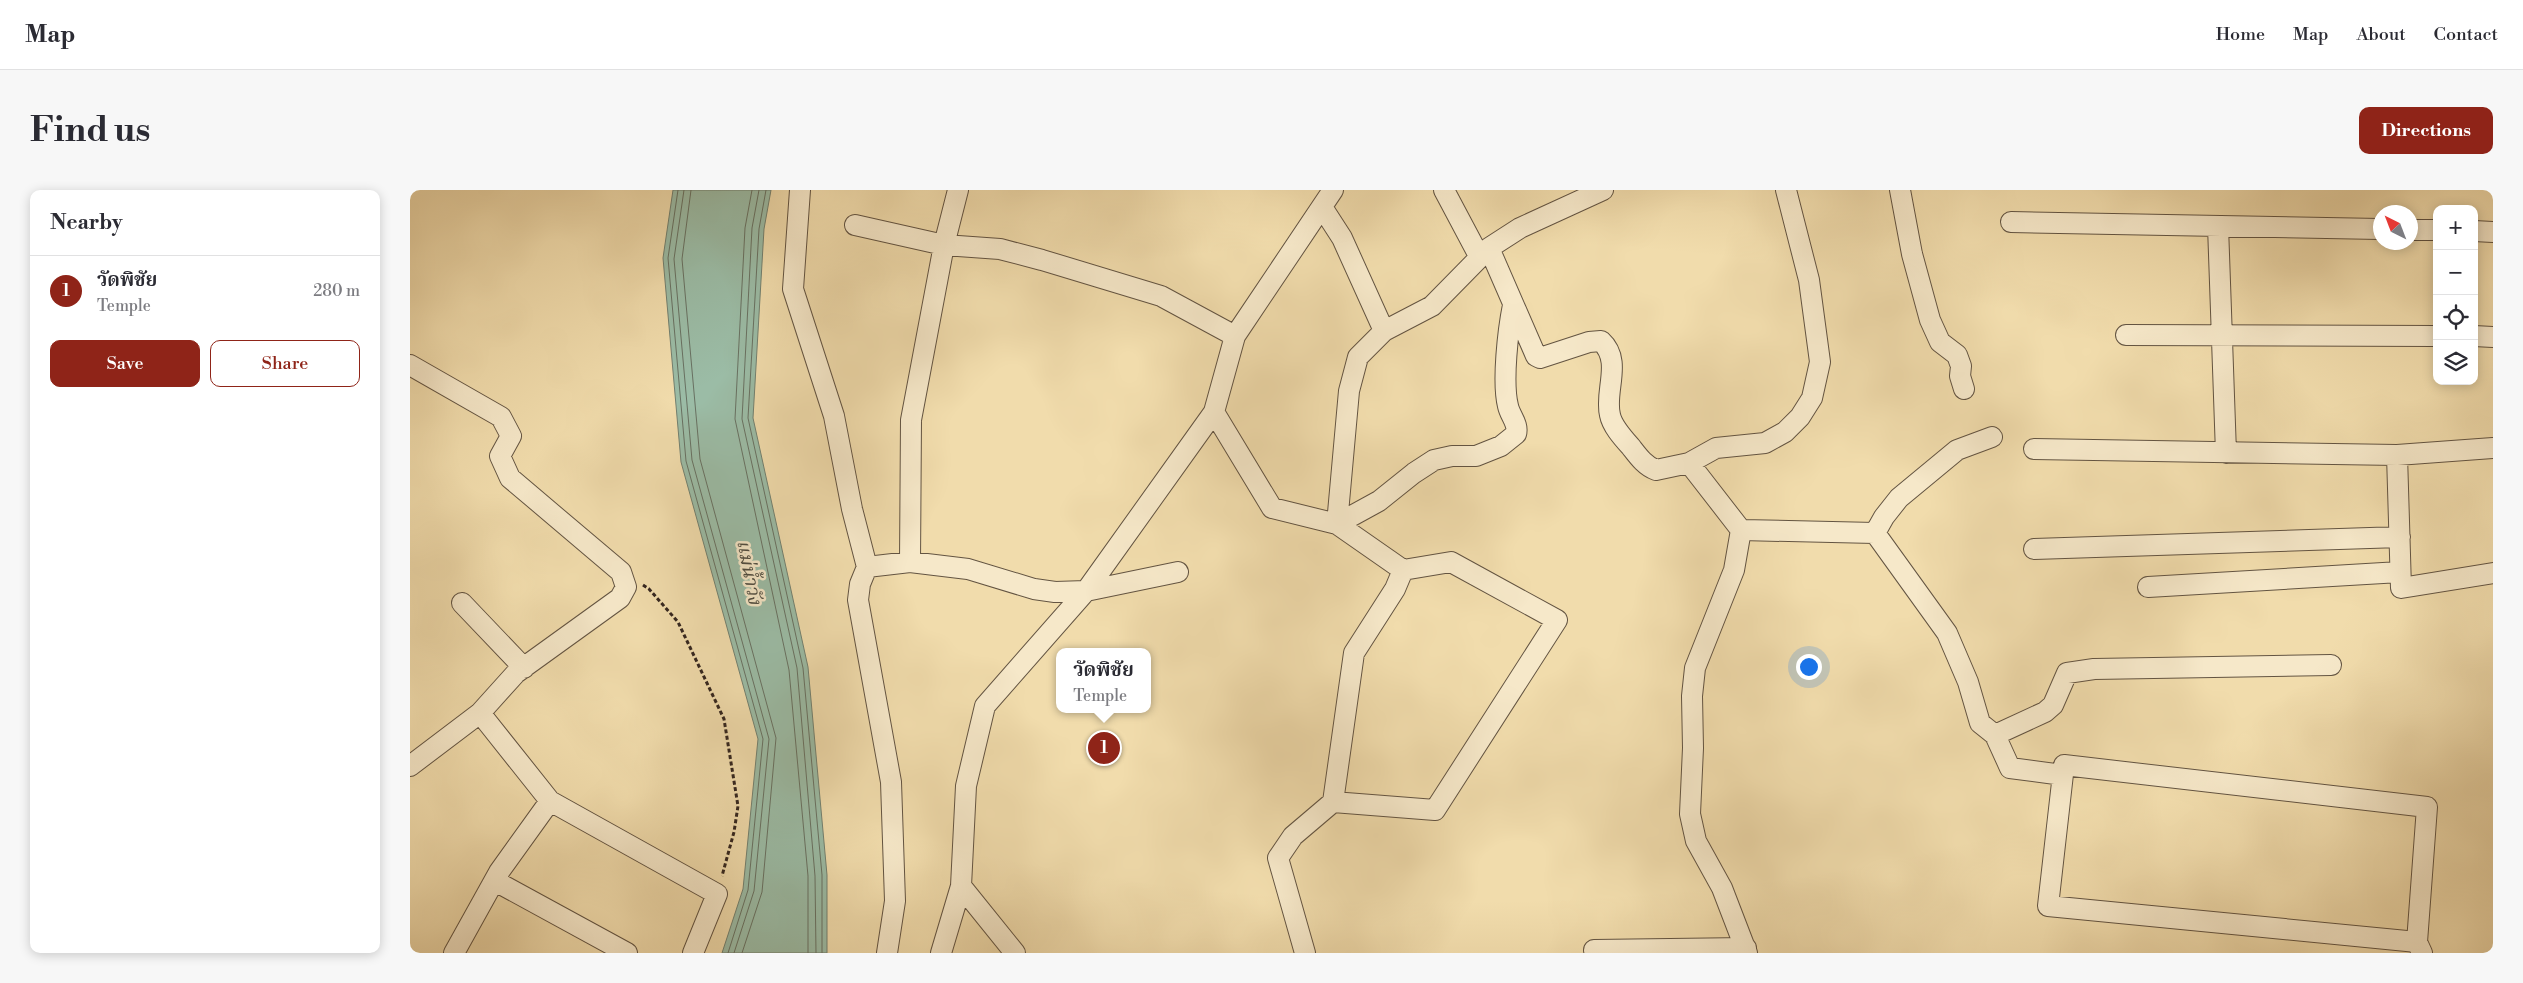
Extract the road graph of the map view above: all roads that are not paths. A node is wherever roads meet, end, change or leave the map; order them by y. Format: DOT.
graph roads {
  1 [pos="800,190"];
  2 [pos="958,190"];
  3 [pos="1333,190"];
  4 [pos="1444,190"];
  5 [pos="1603,190"];
  6 [pos="1786,190"];
  7 [pos="1900,190"];
  8 [pos="1322,207"];
  9 [pos="2011,222"];
  10 [pos="855,225"];
  11 [pos="2218,226"];
  12 [pos="2373,229"];
  13 [pos="2418,230"];
  14 [pos="2433,230"];
  15 [pos="2478,231"];
  16 [pos="2493,232"];
  17 [pos="944,245"];
  18 [pos="1484,252"];
  19 [pos="1513,305"];
  20 [pos="1384,331"];
  21 [pos="2126,335"];
  22 [pos="2223,335"];
  23 [pos="1235,336"];
  24 [pos="2433,336"];
  25 [pos="2478,336"];
  26 [pos="2493,336"];
  27 [pos="410,365"];
  28 [pos="1964,389"];
  29 [pos="1214,412"];
  30 [pos="1992,437"];
  31 [pos="2493,448"];
  32 [pos="2034,449"];
  33 [pos="2226,453"];
  34 [pos="2397,455"];
  35 [pos="1689,463"];
  36 [pos="1337,524"];
  37 [pos="1741,530"];
  38 [pos="1875,533"];
  39 [pos="2400,537"];
  40 [pos="2034,549"];
  41 [pos="910,562"];
  42 [pos="867,567"];
  43 [pos="1403,570"];
  44 [pos="1178,572"];
  45 [pos="2400,572"];
  46 [pos="2493,573"];
  47 [pos="2148,588"];
  48 [pos="1086,591"];
  49 [pos="462,603"];
  50 [pos="2331,665"];
  51 [pos="524,668"];
  52 [pos="480,713"];
  53 [pos="1995,735"];
  54 [pos="410,766"];
  55 [pos="2063,775"];
  56 [pos="550,801"];
  57 [pos="1333,802"];
  58 [pos="495,881"];
  59 [pos="961,886"];
  60 [pos="2420,947"];
  61 [pos="1594,950"];
  62 [pos="1747,950"];
  63 [pos="454,953"];
  64 [pos="627,953"];
  65 [pos="693,953"];
  66 [pos="887,953"];
  67 [pos="941,953"];
  68 [pos="1015,953"];
  69 [pos="1305,953"];
  1 -- 42 [label="street"];
  2 -- 17 [label="street"];
  3 -- 8 [label="street"];
  4 -- 18 [label="street"];
  5 -- 18 [label="street"];
  6 -- 35 [label="street"];
  7 -- 28 [label="street"];
  8 -- 20 [label="street"];
  8 -- 23 [label="street"];
  9 -- 11 [label="street"];
  10 -- 17 [label="street"];
  11 -- 12 [label="street"];
  11 -- 22 [label="street"];
  13 -- 14 [label="street"];
  15 -- 16 [label="street"];
  17 -- 23 [label="street"];
  17 -- 41 [label="street"];
  18 -- 19 [label="street"];
  18 -- 20 [label="street"];
  19 -- 35 [label="street"];
  19 -- 36 [label="street"];
  20 -- 36 [label="street"];
  21 -- 22 [label="street"];
  22 -- 24 [label="street"];
  22 -- 33 [label="street"];
  23 -- 29 [label="street"];
  25 -- 26 [label="street"];
  27 -- 51 [label="street"];
  29 -- 36 [label="street"];
  29 -- 48 [label="street"];
  30 -- 38 [label="street"];
  31 -- 34 [label="street"];
  32 -- 33 [label="street"];
  33 -- 34 [label="street"];
  34 -- 39 [label="street"];
  35 -- 37 [label="street"];
  36 -- 43 [label="street"];
  37 -- 38 [label="street"];
  37 -- 62 [label="street"];
  38 -- 53 [label="street"];
  39 -- 40 [label="street"];
  39 -- 45 [label="street"];
  41 -- 42 [label="street"];
  41 -- 48 [label="street"];
  42 -- 66 [label="street"];
  43 -- 57 [label="street"];
  43 -- 57 [label="street"];
  44 -- 48 [label="street"];
  45 -- 46 [label="street"];
  45 -- 47 [label="street"];
  48 -- 59 [label="street"];
  49 -- 51 [label="street"];
  50 -- 53 [label="street"];
  51 -- 52 [label="street"];
  52 -- 54 [label="street"];
  52 -- 56 [label="street"];
  53 -- 55 [label="street"];
  55 -- 60 [label="street"];
  55 -- 60 [label="street"];
  56 -- 58 [label="street"];
  56 -- 65 [label="street"];
  57 -- 69 [label="street"];
  58 -- 63 [label="street"];
  58 -- 64 [label="street"];
  59 -- 67 [label="street"];
  59 -- 68 [label="street"];
  61 -- 62 [label="street"];
}
